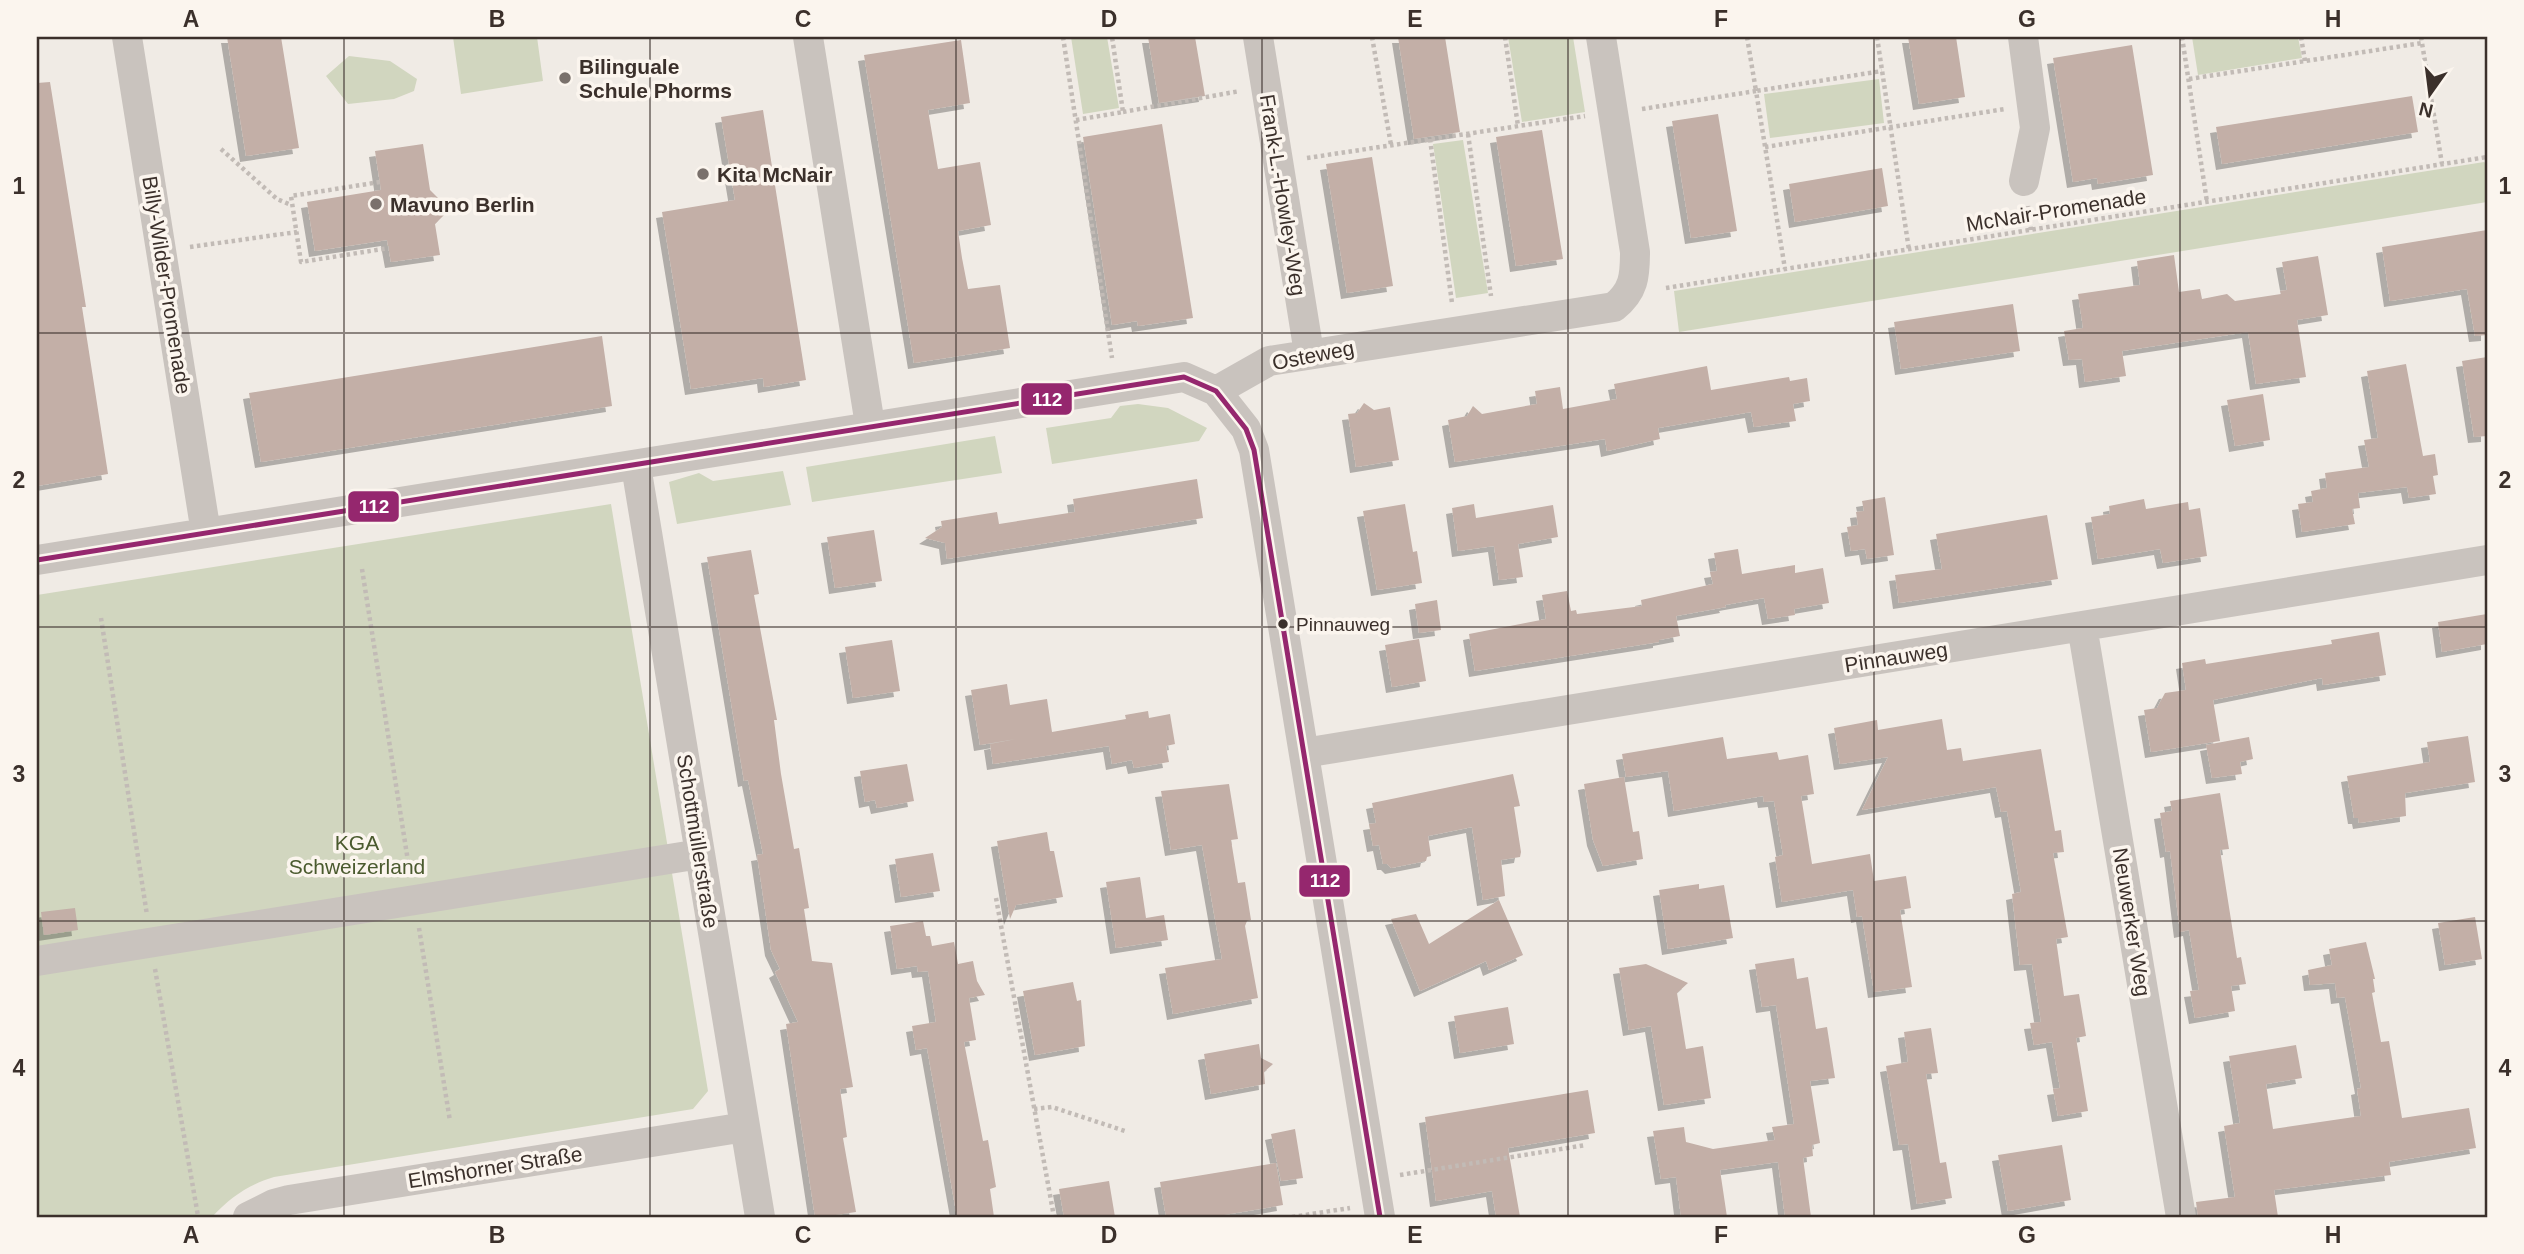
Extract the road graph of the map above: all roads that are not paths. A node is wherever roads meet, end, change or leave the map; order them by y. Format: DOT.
graph roads {
  1 [pos="127,37"];
  2 [pos="808,37"];
  3 [pos="1258,37"];
  4 [pos="1601,37"];
  5 [pos="2023,37"];
  6 [pos="2024,181"];
  7 [pos="1309,353"];
  8 [pos="1216,391"];
  9 [pos="870,425"];
  10 [pos="636,466"];
  11 [pos="206,533"];
  12 [pos="37,560"];
  13 [pos="2487,560"];
  14 [pos="2082,626"];
  15 [pos="1304,753"];
  16 [pos="700,854"];
  17 [pos="37,961"];
  18 [pos="745,1127"];
  19 [pos="248,1217"];
  20 [pos="760,1217"];
  21 [pos="1380,1217"];
  22 [pos="2180,1217"];
  1 -- 11 [label="street, Billy-Wilder-Promenade"];
  2 -- 9 [label="street"];
  3 -- 7 [label="street, Frank-L.-Howley-Weg"];
  4 -- 7 [label="street, Osteweg"];
  5 -- 6 [label="street"];
  7 -- 8 [label="street, Osteweg"];
  8 -- 9 [label="street"];
  8 -- 15 [label="street"];
  9 -- 10 [label="street"];
  10 -- 11 [label="street"];
  10 -- 16 [label="street, Schottmüllerstraße"];
  11 -- 12 [label="street"];
  13 -- 14 [label="street, Pinnauweg"];
  14 -- 15 [label="street, Pinnauweg"];
  14 -- 22 [label="street, Neuwerker Weg"];
  15 -- 21 [label="street"];
  16 -- 17 [label="street"];
  16 -- 18 [label="street, Schottmüllerstraße"];
  18 -- 19 [label="street, Elmshorner Straße"];
  18 -- 20 [label="street, Schottmüllerstraße"];
}
